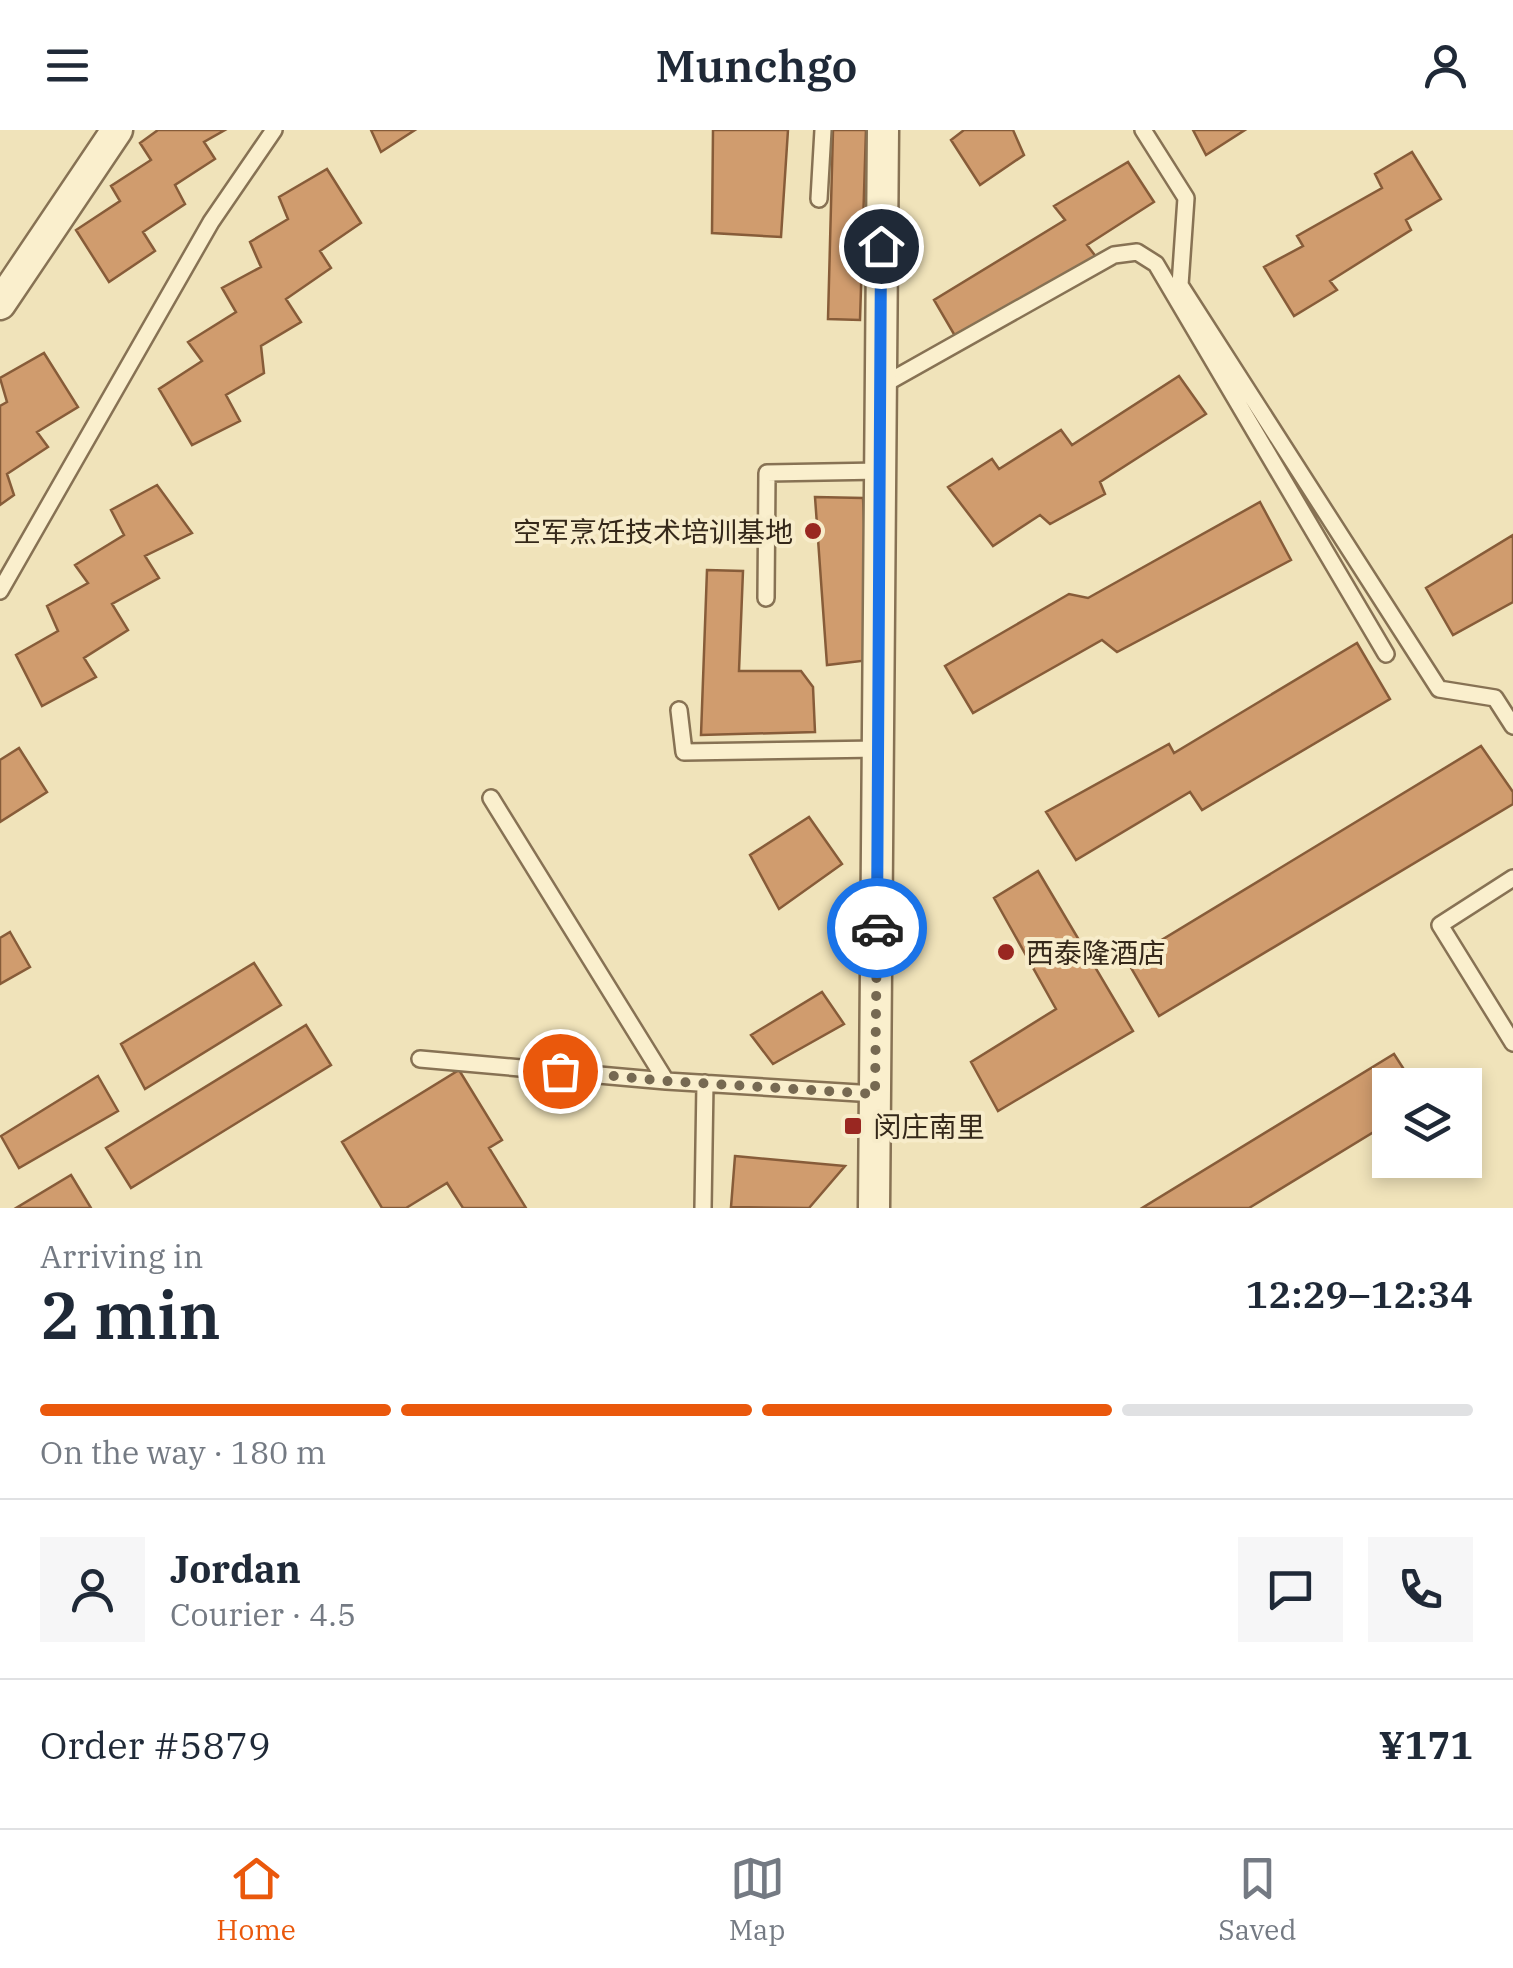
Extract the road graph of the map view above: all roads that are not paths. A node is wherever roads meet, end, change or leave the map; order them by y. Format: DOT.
graph roads {
  1 [pos="117,130"];
  2 [pos="274,130"];
  3 [pos="823,130"];
  4 [pos="883,130"];
  5 [pos="1143,130"];
  6 [pos="819,199"];
  7 [pos="0,304"];
  8 [pos="881,386"];
  9 [pos="881,471"];
  10 [pos="0,591"];
  11 [pos="766,598"];
  12 [pos="1386,654"];
  13 [pos="679,710"];
  14 [pos="1513,726"];
  15 [pos="879,749"];
  16 [pos="490,798"];
  17 [pos="1513,878"];
  18 [pos="1513,1042"];
  19 [pos="420,1059"];
  20 [pos="666,1081"];
  21 [pos="706,1083"];
  22 [pos="875,1094"];
  23 [pos="703,1208"];
  24 [pos="874,1208"];
  1 -- 7 [label="street"];
  2 -- 10 [label="lane"];
  3 -- 6 [label="lane"];
  4 -- 8 [label="street"];
  5 -- 14 [label="lane"];
  8 -- 9 [label="street"];
  8 -- 12 [label="lane"];
  9 -- 11 [label="lane"];
  9 -- 15 [label="street"];
  13 -- 15 [label="lane"];
  15 -- 22 [label="street"];
  16 -- 20 [label="lane"];
  17 -- 18 [label="lane"];
  19 -- 20 [label="lane"];
  20 -- 21 [label="lane"];
  21 -- 22 [label="lane"];
  21 -- 23 [label="lane"];
  22 -- 24 [label="street"];
}
